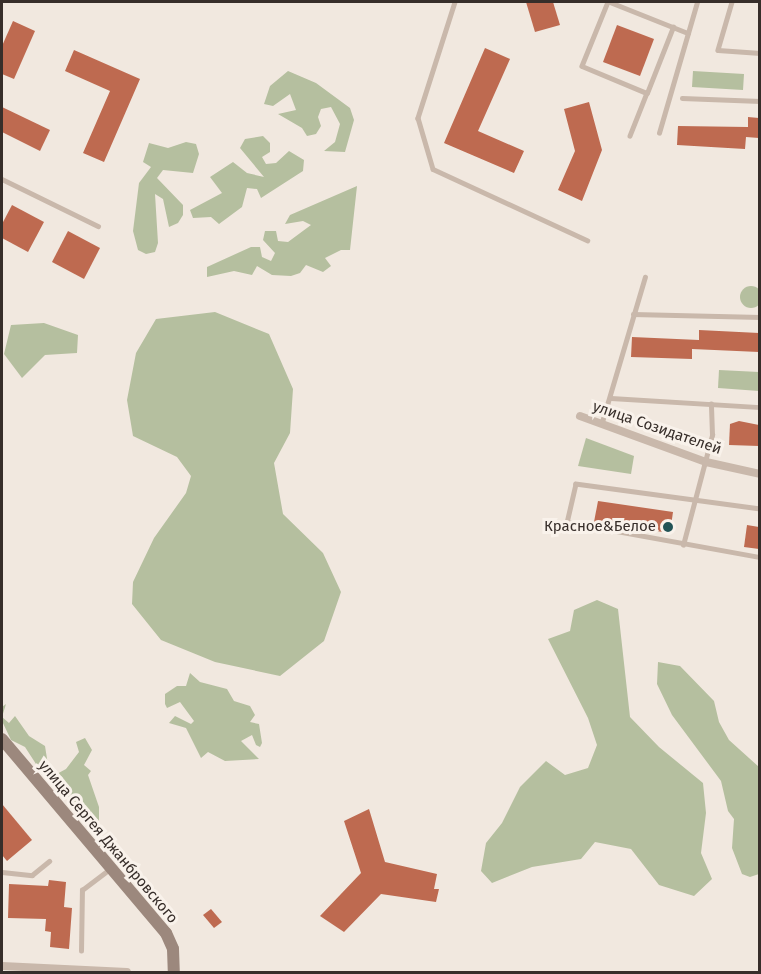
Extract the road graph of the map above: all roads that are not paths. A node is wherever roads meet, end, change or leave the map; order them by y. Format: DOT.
graph roads {
  1 [pos="456,2"];
  2 [pos="609,2"];
  3 [pos="698,2"];
  4 [pos="732,2"];
  5 [pos="673,27"];
  6 [pos="688,33"];
  7 [pos="759,53"];
  8 [pos="647,93"];
  9 [pos="682,98"];
  10 [pos="759,101"];
  11 [pos="659,134"];
  12 [pos="630,136"];
  13 [pos="2,179"];
  14 [pos="98,226"];
  15 [pos="587,240"];
  16 [pos="645,277"];
  17 [pos="633,314"];
  18 [pos="759,317"];
  19 [pos="611,398"];
  20 [pos="711,404"];
  21 [pos="759,406"];
  22 [pos="580,416"];
  23 [pos="603,422"];
  24 [pos="706,462"];
  25 [pos="759,474"];
  26 [pos="697,501"];
  27 [pos="759,509"];
  28 [pos="682,545"];
  29 [pos="759,557"];
  30 [pos="2,739"];
  31 [pos="49,861"];
  32 [pos="110,869"];
  33 [pos="2,872"];
  34 [pos="81,951"];
  35 [pos="2,966"];
  36 [pos="69,972"];
  37 [pos="127,972"];
  38 [pos="174,972"];
  1 -- 15 [label="lane"];
  2 -- 5 [label="lane"];
  2 -- 8 [label="lane"];
  3 -- 6 [label="lane"];
  4 -- 7 [label="lane"];
  5 -- 6 [label="lane"];
  5 -- 8 [label="lane"];
  6 -- 11 [label="lane"];
  8 -- 12 [label="lane"];
  9 -- 10 [label="lane"];
  13 -- 14 [label="lane"];
  16 -- 17 [label="lane"];
  17 -- 18 [label="lane"];
  17 -- 19 [label="lane"];
  19 -- 20 [label="lane"];
  19 -- 23 [label="lane"];
  20 -- 21 [label="lane"];
  20 -- 24 [label="lane"];
  22 -- 23 [label="street, улица Созидателей"];
  23 -- 24 [label="street, улица Созидателей"];
  24 -- 25 [label="street, улица Созидателей"];
  24 -- 26 [label="lane"];
  26 -- 27 [label="lane"];
  26 -- 28 [label="lane"];
  26 -- 28 [label="lane"];
  28 -- 29 [label="lane"];
  30 -- 32 [label="street, улица Сергея Джанбровского"];
  31 -- 33 [label="lane"];
  32 -- 34 [label="lane"];
  32 -- 38 [label="street, улица Сергея Джанбровского"];
  35 -- 36 [label="street"];
  36 -- 37 [label="street"];
}
